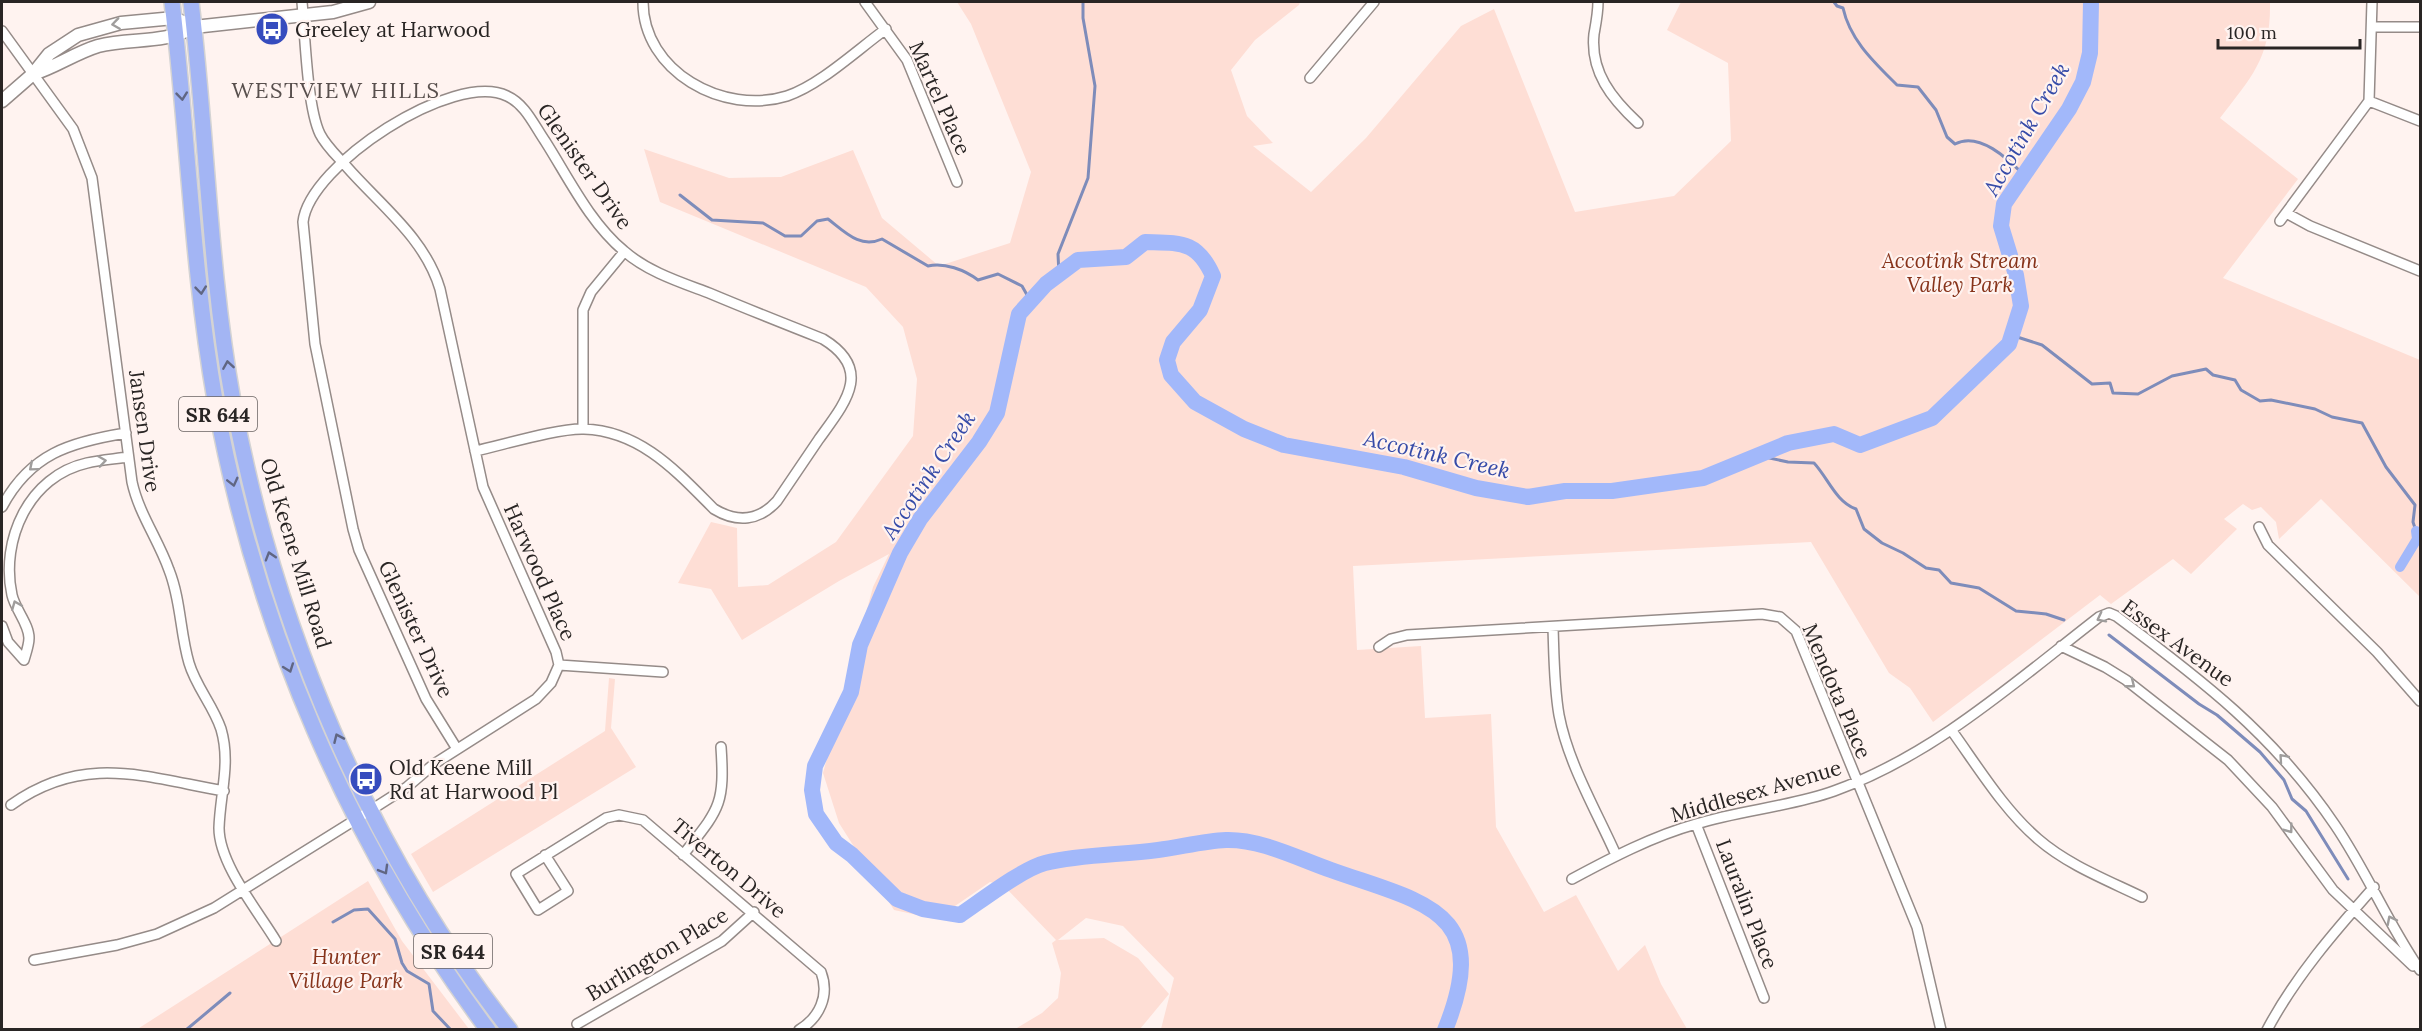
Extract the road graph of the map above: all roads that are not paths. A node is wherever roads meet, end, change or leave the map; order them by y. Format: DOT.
graph roads {
  1 [pos="172,2"];
  2 [pos="191,2"];
  3 [pos="302,2"];
  4 [pos="369,2"];
  5 [pos="643,2"];
  6 [pos="865,2"];
  7 [pos="1374,2"];
  8 [pos="1598,2"];
  9 [pos="2373,2"];
  10 [pos="303,16"];
  11 [pos="174,18"];
  12 [pos="194,27"];
  13 [pos="2373,27"];
  14 [pos="2421,27"];
  15 [pos="886,29"];
  16 [pos="2,31"];
  17 [pos="176,38"];
  18 [pos="33,74"];
  19 [pos="1310,78"];
  20 [pos="2,101"];
  21 [pos="2369,101"];
  22 [pos="2421,121"];
  23 [pos="1638,123"];
  24 [pos="343,163"];
  25 [pos="957,182"];
  26 [pos="624,252"];
  27 [pos="2421,271"];
  28 [pos="583,429"];
  29 [pos="126,433"];
  30 [pos="475,451"];
  31 [pos="128,457"];
  32 [pos="2,507"];
  33 [pos="2259,527"];
  34 [pos="2,626"];
  35 [pos="1553,627"];
  36 [pos="2061,646"];
  37 [pos="1379,647"];
  38 [pos="559,665"];
  39 [pos="663,672"];
  40 [pos="2421,701"];
  41 [pos="1952,731"];
  42 [pos="721,747"];
  43 [pos="457,749"];
  44 [pos="1856,782"];
  45 [pos="224,791"];
  46 [pos="11,805"];
  47 [pos="371,810"];
  48 [pos="355,819"];
  49 [pos="1696,824"];
  50 [pos="545,855"];
  51 [pos="683,855"];
  52 [pos="1616,855"];
  53 [pos="1572,879"];
  54 [pos="2374,887"];
  55 [pos="244,890"];
  56 [pos="2142,897"];
  57 [pos="2353,911"];
  58 [pos="754,912"];
  59 [pos="276,941"];
  60 [pos="34,960"];
  61 [pos="2421,972"];
  62 [pos="1764,998"];
  63 [pos="576,1024"];
  64 [pos="488,1029"];
  65 [pos="510,1029"];
  66 [pos="799,1029"];
  67 [pos="1941,1029"];
  68 [pos="2267,1029"];
  1 -- 11 [label="main road, Old Keene Mill Road / SR 644"];
  2 -- 12 [label="main road, Old Keene Mill Road / SR 644"];
  3 -- 10 [label="street, Harwood Place"];
  4 -- 10 [label="street"];
  5 -- 15 [label="street"];
  6 -- 15 [label="street, Martel Place"];
  7 -- 19 [label="street"];
  8 -- 23 [label="street"];
  9 -- 13 [label="street"];
  10 -- 12 [label="street"];
  10 -- 24 [label="street, Harwood Place"];
  11 -- 12 [label="street"];
  11 -- 17 [label="main road, Old Keene Mill Road / SR 644"];
  11 -- 18 [label="street, one-way"];
  12 -- 17 [label="street"];
  47 -- 12 [label="main road, Old Keene Mill Road / SR 644, one-way"];
  13 -- 14 [label="street"];
  13 -- 21 [label="street"];
  15 -- 25 [label="street, Martel Place"];
  16 -- 18 [label="street, Jansen Drive"];
  17 -- 18 [label="street"];
  17 -- 48 [label="main road, Old Keene Mill Road / SR 644, one-way"];
  18 -- 20 [label="street"];
  18 -- 29 [label="street, Jansen Drive"];
  21 -- 22 [label="street"];
  21 -- 27 [label="street"];
  24 -- 26 [label="street, Glenister Drive"];
  24 -- 30 [label="street, Harwood Place"];
  24 -- 43 [label="street, Glenister Drive"];
  26 -- 28 [label="street"];
  26 -- 28 [label="street, Glenister Drive"];
  28 -- 30 [label="street, Glenister Drive"];
  29 -- 31 [label="street, Jansen Drive"];
  29 -- 32 [label="street, one-way"];
  30 -- 38 [label="street, Harwood Place"];
  34 -- 31 [label="street, one-way"];
  31 -- 45 [label="street, Jansen Drive"];
  33 -- 40 [label="street"];
  35 -- 37 [label="street, Mendota Place"];
  35 -- 44 [label="street, Mendota Place"];
  35 -- 52 [label="street"];
  36 -- 41 [label="street, Middlesex Avenue"];
  54 -- 36 [label="street, Essex Avenue, one-way"];
  36 -- 57 [label="street, Essex Avenue, one-way"];
  38 -- 39 [label="street"];
  38 -- 43 [label="street, Harwood Place"];
  41 -- 44 [label="street, Middlesex Avenue"];
  41 -- 56 [label="street"];
  42 -- 51 [label="street"];
  43 -- 47 [label="street, Harwood Place"];
  44 -- 49 [label="street, Middlesex Avenue"];
  44 -- 67 [label="street, Mendota Place"];
  45 -- 46 [label="street"];
  45 -- 55 [label="street, Jansen Drive"];
  47 -- 48 [label="street, Harwood Place"];
  47 -- 65 [label="main road, Old Keene Mill Road / SR 644"];
  48 -- 55 [label="street, Harwood Place"];
  48 -- 64 [label="main road, Old Keene Mill Road / SR 644, one-way"];
  49 -- 52 [label="street, Middlesex Avenue"];
  49 -- 62 [label="street, Lauralin Place"];
  50 -- 50 [label="street, Tiverton Drive"];
  50 -- 51 [label="street, Tiverton Drive"];
  51 -- 58 [label="street, Tiverton Drive"];
  52 -- 53 [label="street, Middlesex Avenue"];
  54 -- 57 [label="street"];
  61 -- 54 [label="street, Essex Avenue, one-way"];
  55 -- 59 [label="street, Jansen Drive"];
  55 -- 60 [label="street, Harwood Place"];
  57 -- 61 [label="street, Essex Avenue"];
  57 -- 68 [label="street"];
  58 -- 63 [label="street, Burlington Place"];
  58 -- 66 [label="street, Tiverton Drive"];
}
